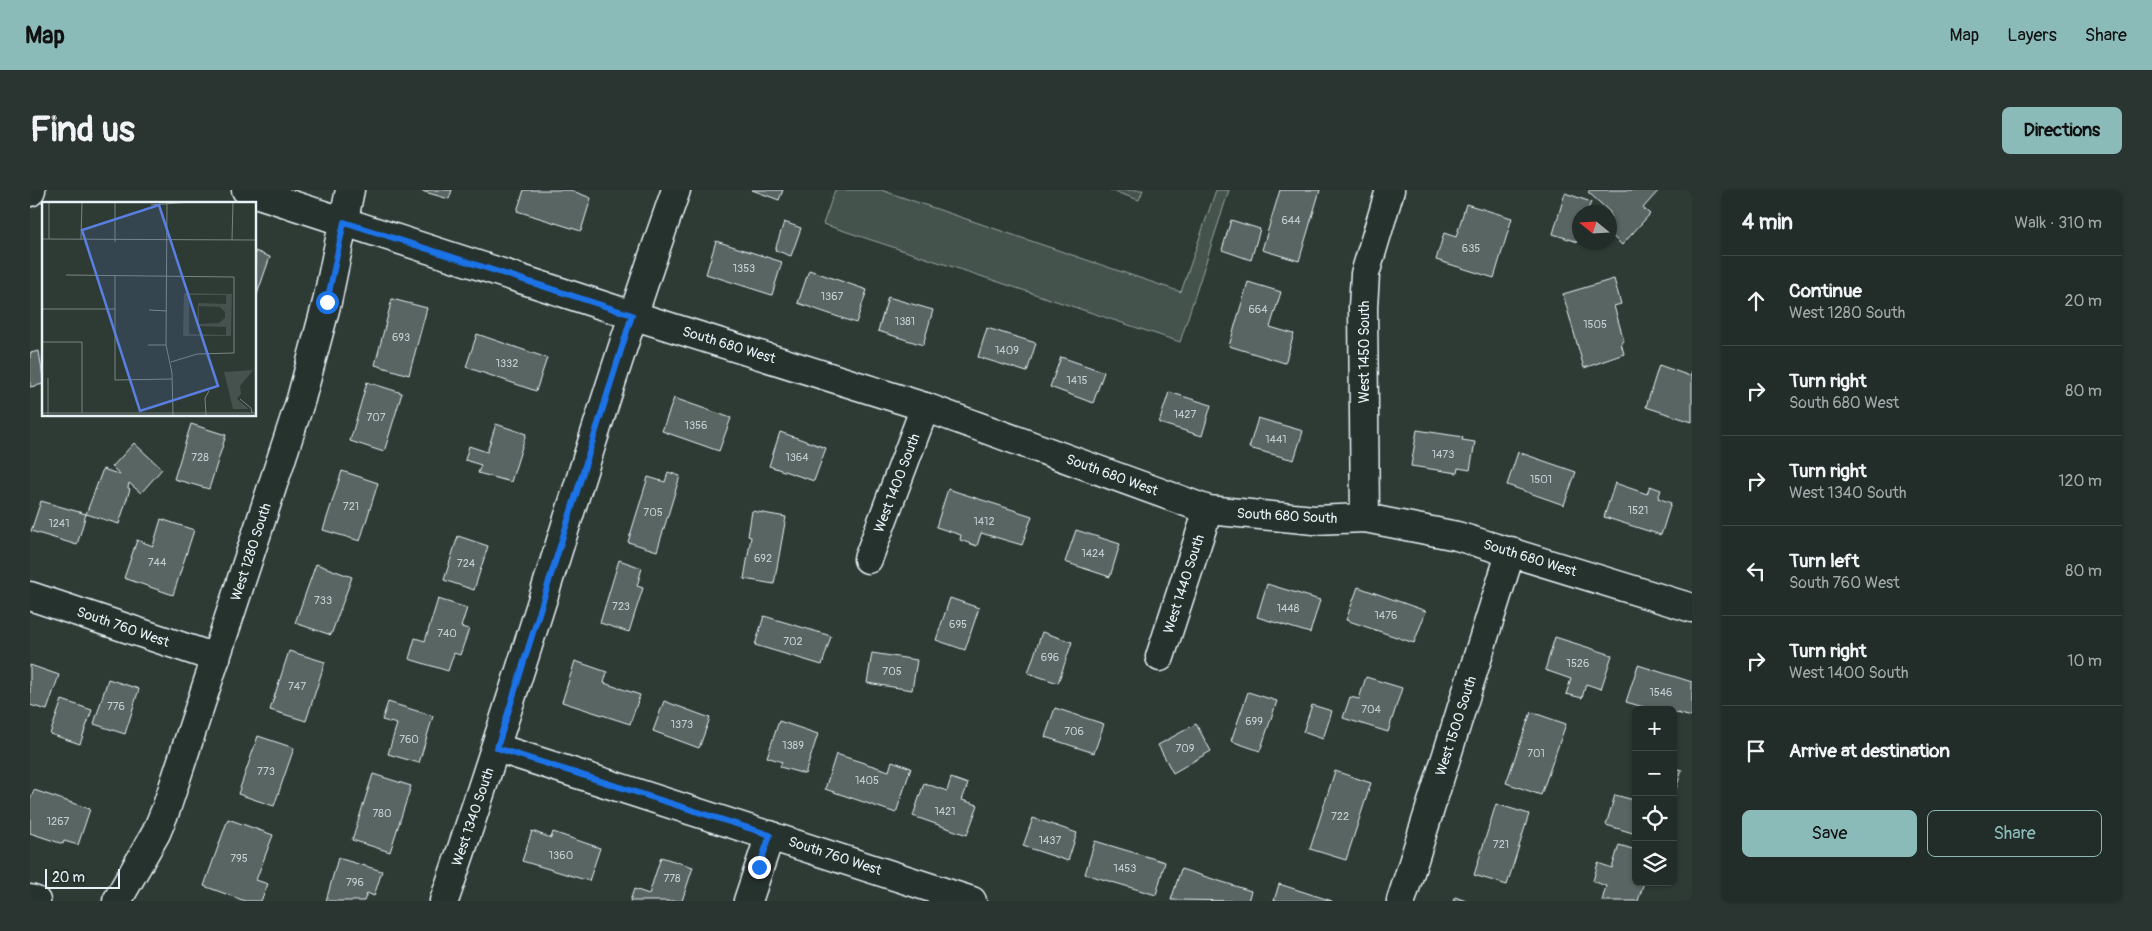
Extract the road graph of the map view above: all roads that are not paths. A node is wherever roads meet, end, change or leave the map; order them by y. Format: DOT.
graph roads {
  1 [pos="246,190"];
  2 [pos="350,190"];
  3 [pos="676,190"];
  4 [pos="1390,190"];
  5 [pos="344,222"];
  6 [pos="632,315"];
  7 [pos="926,407"];
  8 [pos="1208,510"];
  9 [pos="1365,518"];
  10 [pos="1511,551"];
  11 [pos="868,559"];
  12 [pos="30,596"];
  13 [pos="1692,608"];
  14 [pos="1160,657"];
  15 [pos="216,658"];
  16 [pos="497,748"];
  17 [pos="770,835"];
  18 [pos="30,899"];
  19 [pos="36,901"];
  20 [pos="117,901"];
  21 [pos="444,901"];
  22 [pos="748,901"];
  23 [pos="972,901"];
  24 [pos="1401,901"];
  1 -- 5 [label="street, South 680 West"];
  2 -- 5 [label="street, West 1280 South"];
  3 -- 6 [label="street, West 1340 South"];
  4 -- 9 [label="street, West 1450 South"];
  5 -- 6 [label="street, South 680 West"];
  5 -- 15 [label="street, West 1280 South"];
  6 -- 7 [label="street, South 680 West"];
  6 -- 16 [label="street, West 1340 South"];
  7 -- 8 [label="street, South 680 West"];
  7 -- 11 [label="street, West 1400 South"];
  8 -- 9 [label="street, South 680 South"];
  8 -- 14 [label="street, West 1440 South"];
  9 -- 10 [label="street, South 680 West"];
  10 -- 13 [label="street, South 680 West"];
  10 -- 24 [label="street, West 1500 South"];
  12 -- 15 [label="street, South 760 West"];
  15 -- 20 [label="street, West 1280 South"];
  16 -- 17 [label="street, South 760 West"];
  16 -- 21 [label="street, West 1340 South"];
  17 -- 22 [label="street"];
  17 -- 23 [label="street, South 760 West"];
  18 -- 19 [label="street"];
}
